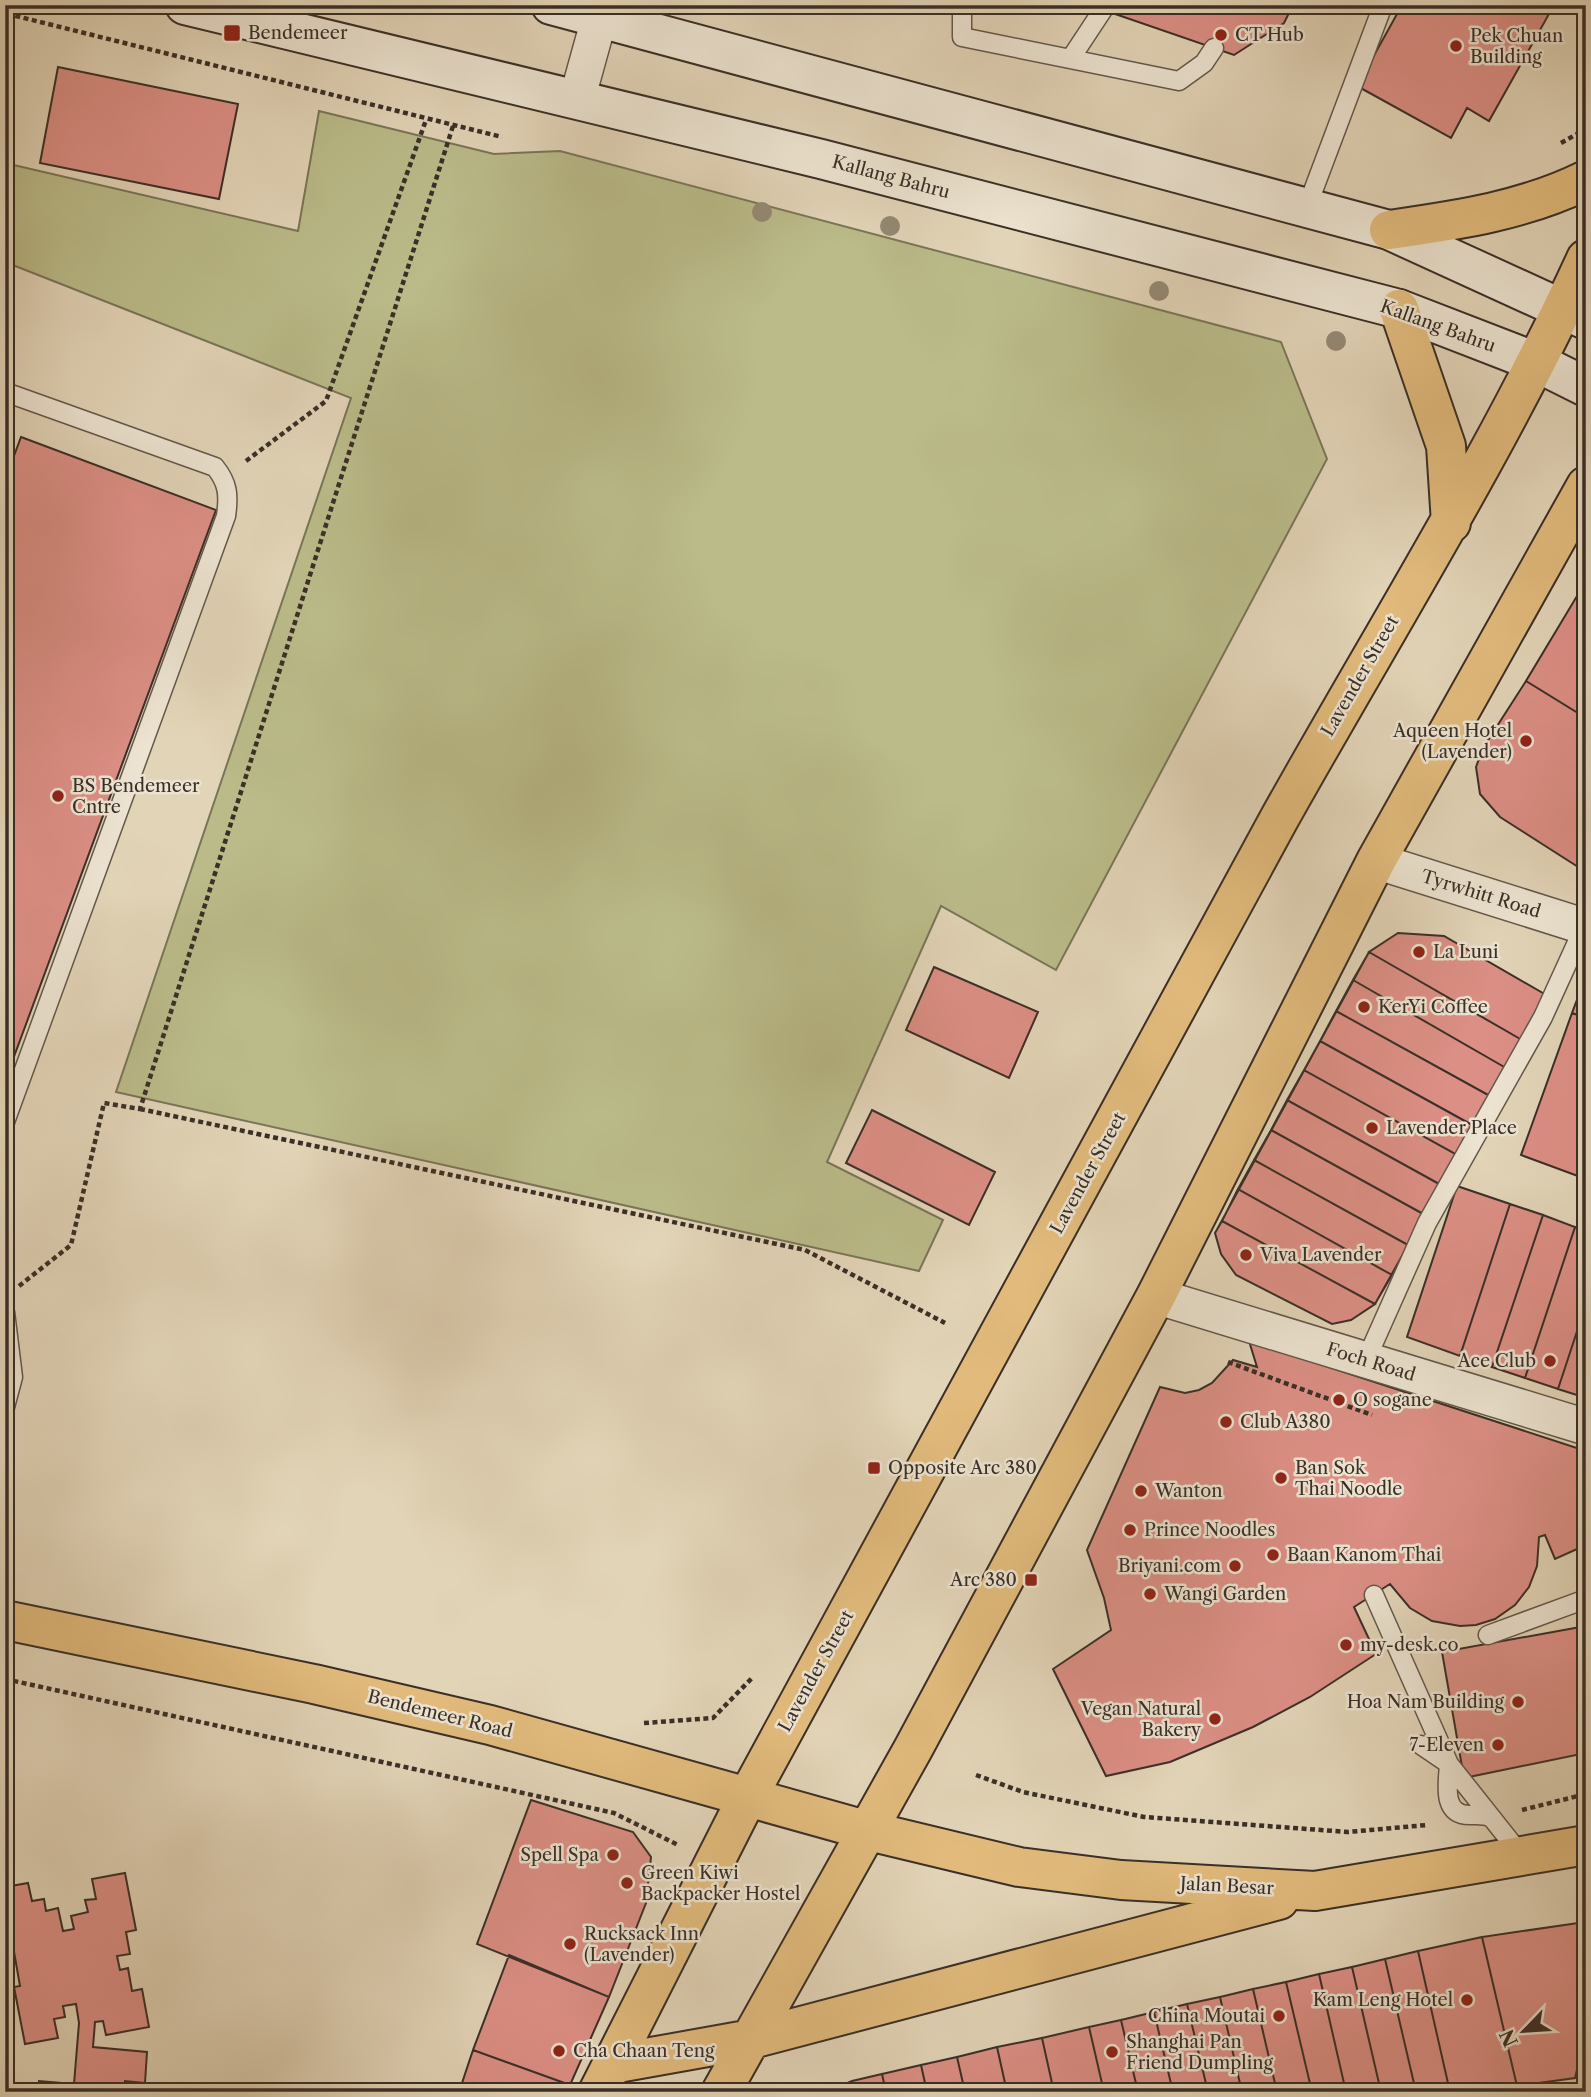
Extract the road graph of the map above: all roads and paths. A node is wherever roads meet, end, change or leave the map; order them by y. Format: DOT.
graph roads {
  1 [pos="185,5"];
  2 [pos="551,5"];
  3 [pos="962,5"];
  4 [pos="1106,5"];
  5 [pos="1383,5"];
  6 [pos="602,11"];
  7 [pos="5,23"];
  8 [pos="1214,48"];
  9 [pos="1071,58"];
  10 [pos="577,99"];
  11 [pos="426,120"];
  12 [pos="1586,121"];
  13 [pos="453,126"];
  14 [pos="502,137"];
  15 [pos="1554,146"];
  16 [pos="1586,180"];
  17 [pos="1307,207"];
  18 [pos="1389,230"];
  19 [pos="1586,259"];
  20 [pos="1399,309"];
  21 [pos="1574,314"];
  22 [pos="1536,362"];
  23 [pos="1586,387"];
  24 [pos="5,392"];
  25 [pos="224,478"];
  26 [pos="1586,486"];
  27 [pos="1451,523"];
  28 [pos="1376,861"];
  29 [pos="1585,927"];
  30 [pos="140,1109"];
  31 [pos="5,1122"];
  32 [pos="16,1288"];
  33 [pos="1156,1296"];
  34 [pos="5,1312"];
  35 [pos="945,1323"];
  36 [pos="1224,1361"];
  37 [pos="1376,1370"];
  38 [pos="5,1407"];
  39 [pos="1372,1415"];
  40 [pos="1586,1427"];
  41 [pos="1374,1595"];
  42 [pos="1586,1599"];
  43 [pos="5,1620"];
  44 [pos="1488,1635"];
  45 [pos="5,1679"];
  46 [pos="1421,1745"];
  47 [pos="1449,1764"];
  48 [pos="976,1776"];
  49 [pos="1586,1794"];
  50 [pos="747,1798"];
  51 [pos="1492,1818"];
  52 [pos="869,1831"];
  53 [pos="1586,1845"];
  54 [pos="1522,1856"];
  55 [pos="713,1863"];
  56 [pos="1315,1891"];
  57 [pos="752,2039"];
  58 [pos="605,2078"];
  59 [pos="721,2092"];
  1 -- 10 [label="main road, Kallang Bahru"];
  2 -- 6 [label="main road"];
  3 -- 9 [label="lane"];
  4 -- 9 [label="lane"];
  5 -- 17 [label="lane"];
  6 -- 10 [label="street"];
  6 -- 17 [label="main road"];
  7 -- 11 [label="path"];
  8 -- 9 [label="lane"];
  10 -- 20 [label="main road, Kallang Bahru"];
  11 -- 13 [label="path"];
  11 -- 25 [label="path"];
  12 -- 15 [label="path"];
  13 -- 14 [label="path"];
  13 -- 30 [label="path"];
  16 -- 18 [label="main road"];
  17 -- 18 [label="main road"];
  18 -- 21 [label="main road"];
  19 -- 21 [label="main road, Lavender Street"];
  20 -- 22 [label="main road, Kallang Bahru"];
  20 -- 27 [label="main road"];
  21 -- 22 [label="main road, Lavender Street"];
  22 -- 23 [label="main road, Kallang Bahru"];
  22 -- 27 [label="main road, Lavender Street"];
  24 -- 25 [label="lane"];
  25 -- 31 [label="lane"];
  26 -- 28 [label="main road"];
  27 -- 50 [label="main road, Lavender Street"];
  28 -- 29 [label="street, Tyrwhitt Road"];
  28 -- 33 [label="main road"];
  29 -- 37 [label="lane"];
  30 -- 32 [label="path"];
  30 -- 35 [label="path"];
  33 -- 37 [label="street, Foch Road"];
  33 -- 52 [label="main road"];
  34 -- 38 [label="lane"];
  36 -- 39 [label="path"];
  37 -- 40 [label="street, Foch Road"];
  41 -- 47 [label="lane"];
  42 -- 44 [label="lane"];
  43 -- 50 [label="main road, Bendemeer Road"];
  45 -- 55 [label="path"];
  46 -- 47 [label="lane"];
  47 -- 51 [label="lane"];
  48 -- 51 [label="path"];
  49 -- 51 [label="path"];
  50 -- 52 [label="main road, Bendemeer Road"];
  50 -- 55 [label="main road, Lavender Street"];
  51 -- 54 [label="lane"];
  52 -- 56 [label="main road, Jalan Besar"];
  52 -- 57 [label="main road"];
  53 -- 54 [label="main road, Jalan Besar"];
  54 -- 56 [label="main road, Jalan Besar"];
  55 -- 58 [label="main road, Lavender Street"];
  56 -- 57 [label="main road"];
  57 -- 58 [label="main road"];
  57 -- 59 [label="main road"];
}
